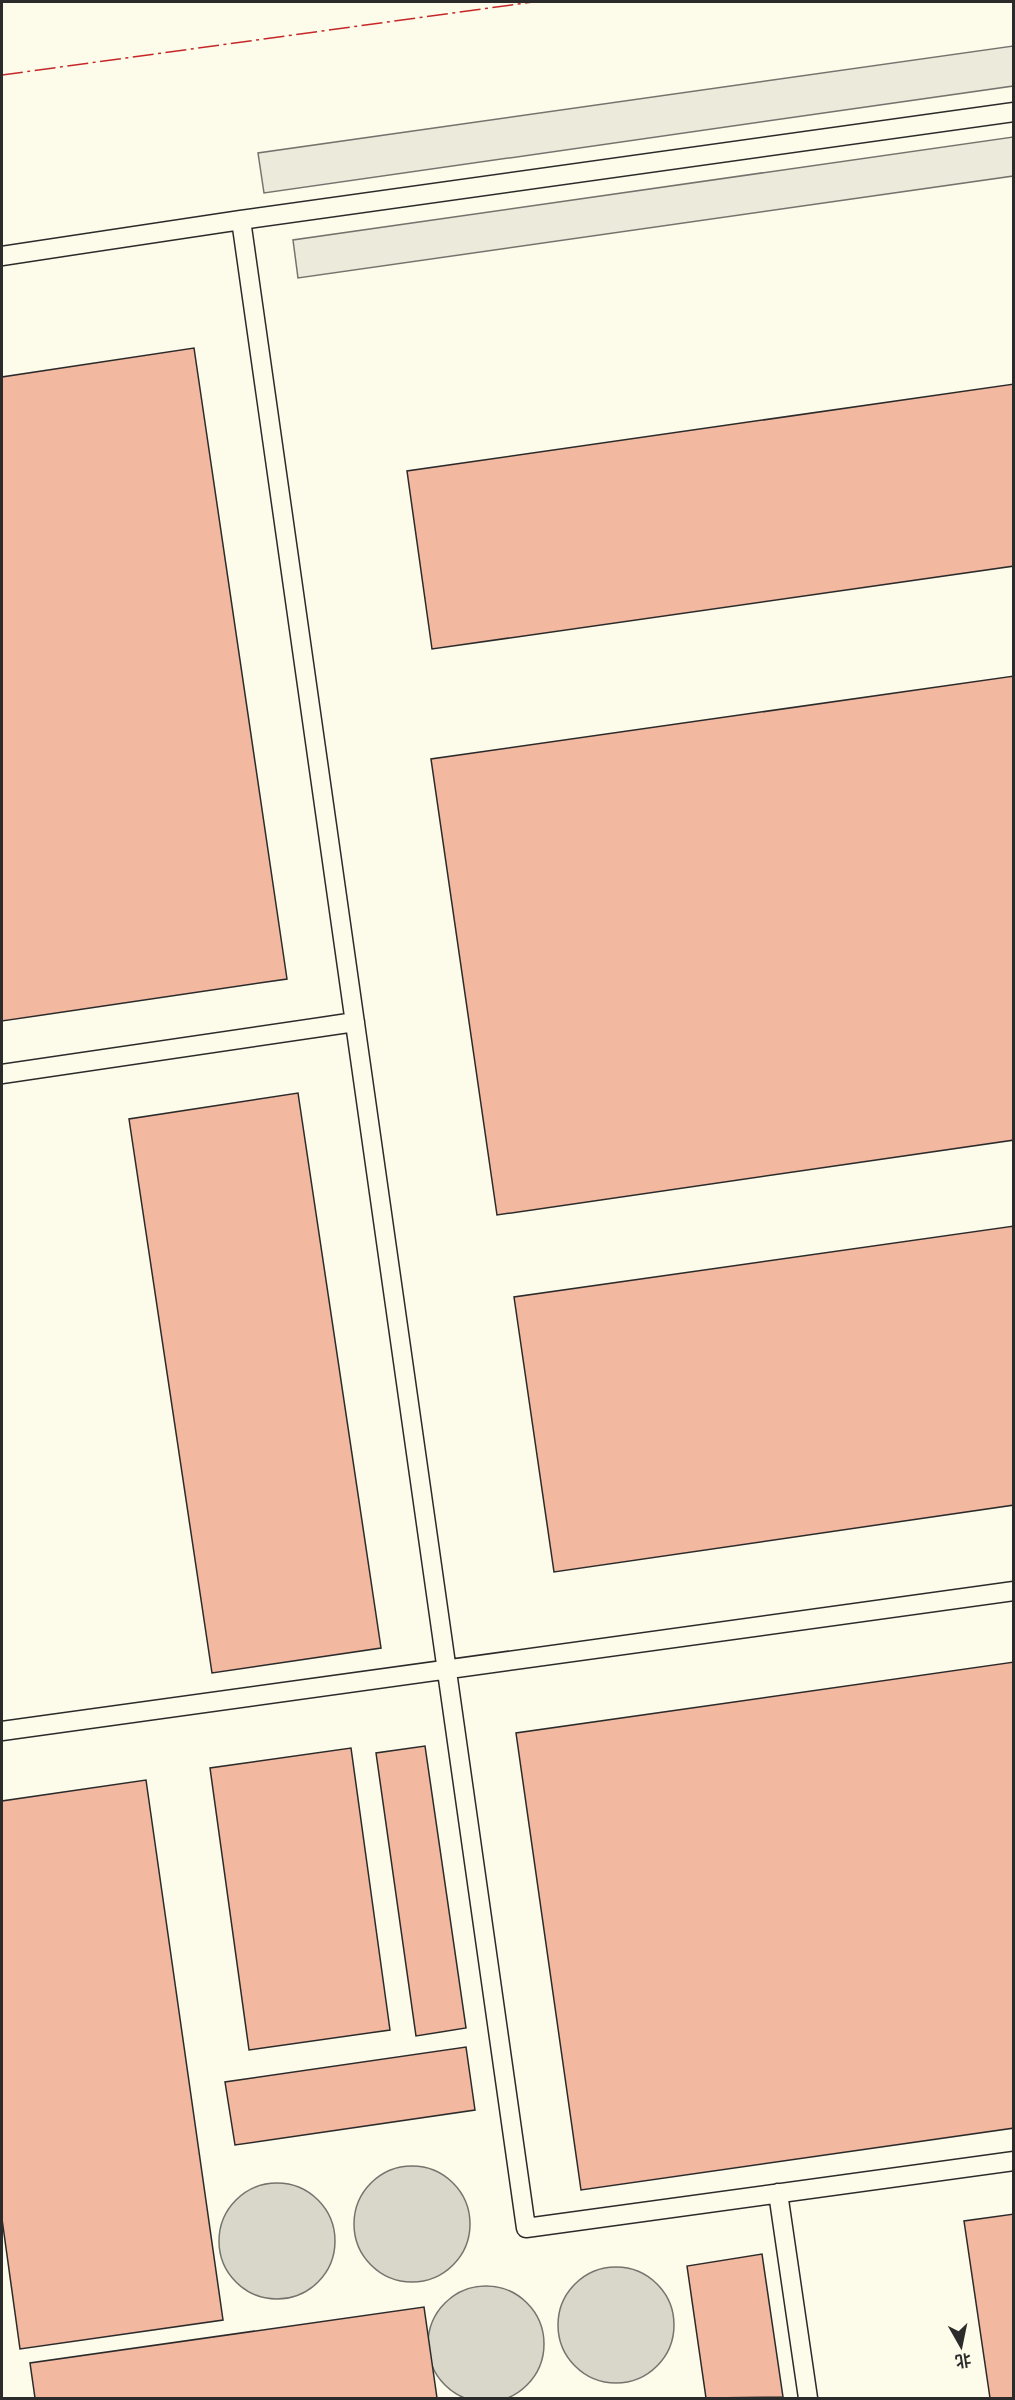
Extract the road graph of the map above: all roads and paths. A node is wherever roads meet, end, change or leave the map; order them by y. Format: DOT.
graph roads {
  1 [pos="1014,112"];
  2 [pos="241,220"];
  3 [pos="2,256"];
  4 [pos="355,1022"];
  5 [pos="2,1074"];
  6 [pos="1014,1591"];
  7 [pos="447,1669"];
  8 [pos="2,1731"];
  9 [pos="1014,2161"];
  10 [pos="778,2193"];
  11 [pos="808,2398"];
  1 -- 2 [label="lane"];
  2 -- 3 [label="lane"];
  2 -- 4 [label="lane"];
  4 -- 5 [label="lane"];
  4 -- 7 [label="lane"];
  6 -- 7 [label="lane"];
  7 -- 8 [label="lane"];
  7 -- 10 [label="lane"];
  9 -- 10 [label="lane"];
  10 -- 11 [label="lane"];
}
